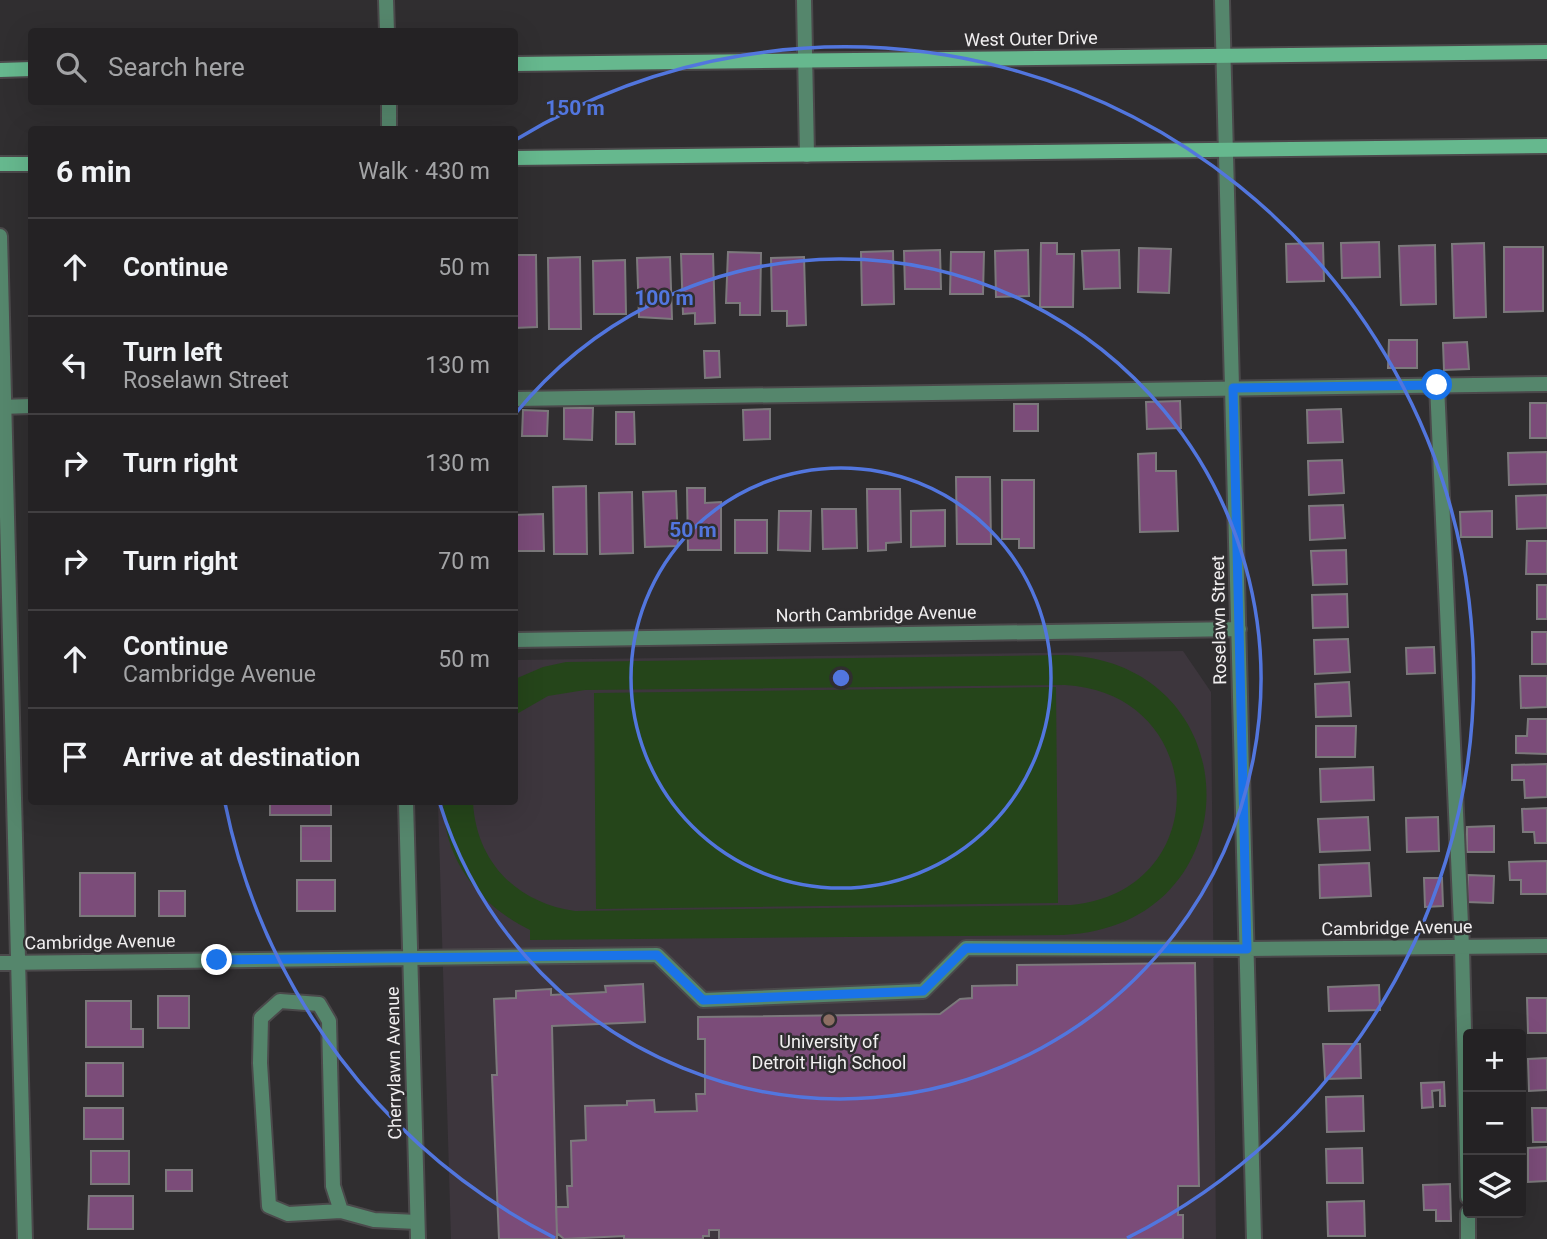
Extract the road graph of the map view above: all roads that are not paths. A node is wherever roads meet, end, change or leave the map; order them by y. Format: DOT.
graph roads {
  1 [pos="386,0"];
  2 [pos="804,0"];
  3 [pos="1222,0"];
  4 [pos="387,28"];
  5 [pos="1547,52"];
  6 [pos="1224,56"];
  7 [pos="806,61"];
  8 [pos="518,64"];
  9 [pos="28,69"];
  10 [pos="0,70"];
  11 [pos="389,105"];
  12 [pos="389,126"];
  13 [pos="1547,146"];
  14 [pos="1226,150"];
  15 [pos="807,155"];
  16 [pos="518,159"];
  17 [pos="0,164"];
  18 [pos="28,164"];
  19 [pos="0,236"];
  20 [pos="1547,384"];
  21 [pos="1437,385"];
  22 [pos="1233,388"];
  23 [pos="518,399"];
  24 [pos="2,407"];
  25 [pos="28,407"];
  26 [pos="1238,629"];
  27 [pos="518,640"];
  28 [pos="406,805"];
  29 [pos="1547,946"];
  30 [pos="1462,947"];
  31 [pos="1247,949"];
  32 [pos="411,958"];
  33 [pos="18,962"];
  34 [pos="0,963"];
  35 [pos="1467,1155"];
  36 [pos="341,1211"];
  37 [pos="1468,1218"];
  38 [pos="417,1222"];
  39 [pos="25,1239"];
  40 [pos="418,1239"];
  41 [pos="1254,1239"];
  42 [pos="1468,1239"];
  1 -- 4 [label="street"];
  2 -- 7 [label="street"];
  3 -- 6 [label="street, Roselawn Street"];
  5 -- 6 [label="main road, West Outer Drive"];
  6 -- 7 [label="main road, West Outer Drive"];
  6 -- 14 [label="street, Roselawn Street"];
  7 -- 8 [label="main road, West Outer Drive"];
  7 -- 15 [label="street"];
  9 -- 10 [label="main road"];
  11 -- 12 [label="street"];
  13 -- 14 [label="main road"];
  14 -- 15 [label="main road"];
  14 -- 22 [label="street, Roselawn Street"];
  15 -- 16 [label="main road"];
  17 -- 18 [label="main road"];
  19 -- 24 [label="street"];
  20 -- 21 [label="street"];
  21 -- 22 [label="street"];
  21 -- 30 [label="street"];
  22 -- 23 [label="street"];
  22 -- 26 [label="street, Roselawn Street"];
  24 -- 25 [label="street"];
  24 -- 33 [label="street"];
  26 -- 27 [label="street, North Cambridge Avenue"];
  26 -- 31 [label="street, Roselawn Street"];
  28 -- 32 [label="street, Cherrylawn Avenue"];
  29 -- 30 [label="street, Cambridge Avenue"];
  30 -- 31 [label="street, Cambridge Avenue"];
  30 -- 35 [label="street"];
  31 -- 32 [label="street, Cambridge Avenue"];
  31 -- 41 [label="street, Roselawn Street"];
  32 -- 33 [label="street, Cambridge Avenue"];
  32 -- 38 [label="street, Cherrylawn Avenue"];
  33 -- 34 [label="street, Cambridge Avenue"];
  33 -- 39 [label="street"];
  36 -- 36 [label="street"];
  36 -- 38 [label="street"];
  37 -- 42 [label="street"];
  38 -- 40 [label="street, Cherrylawn Avenue"];
}
